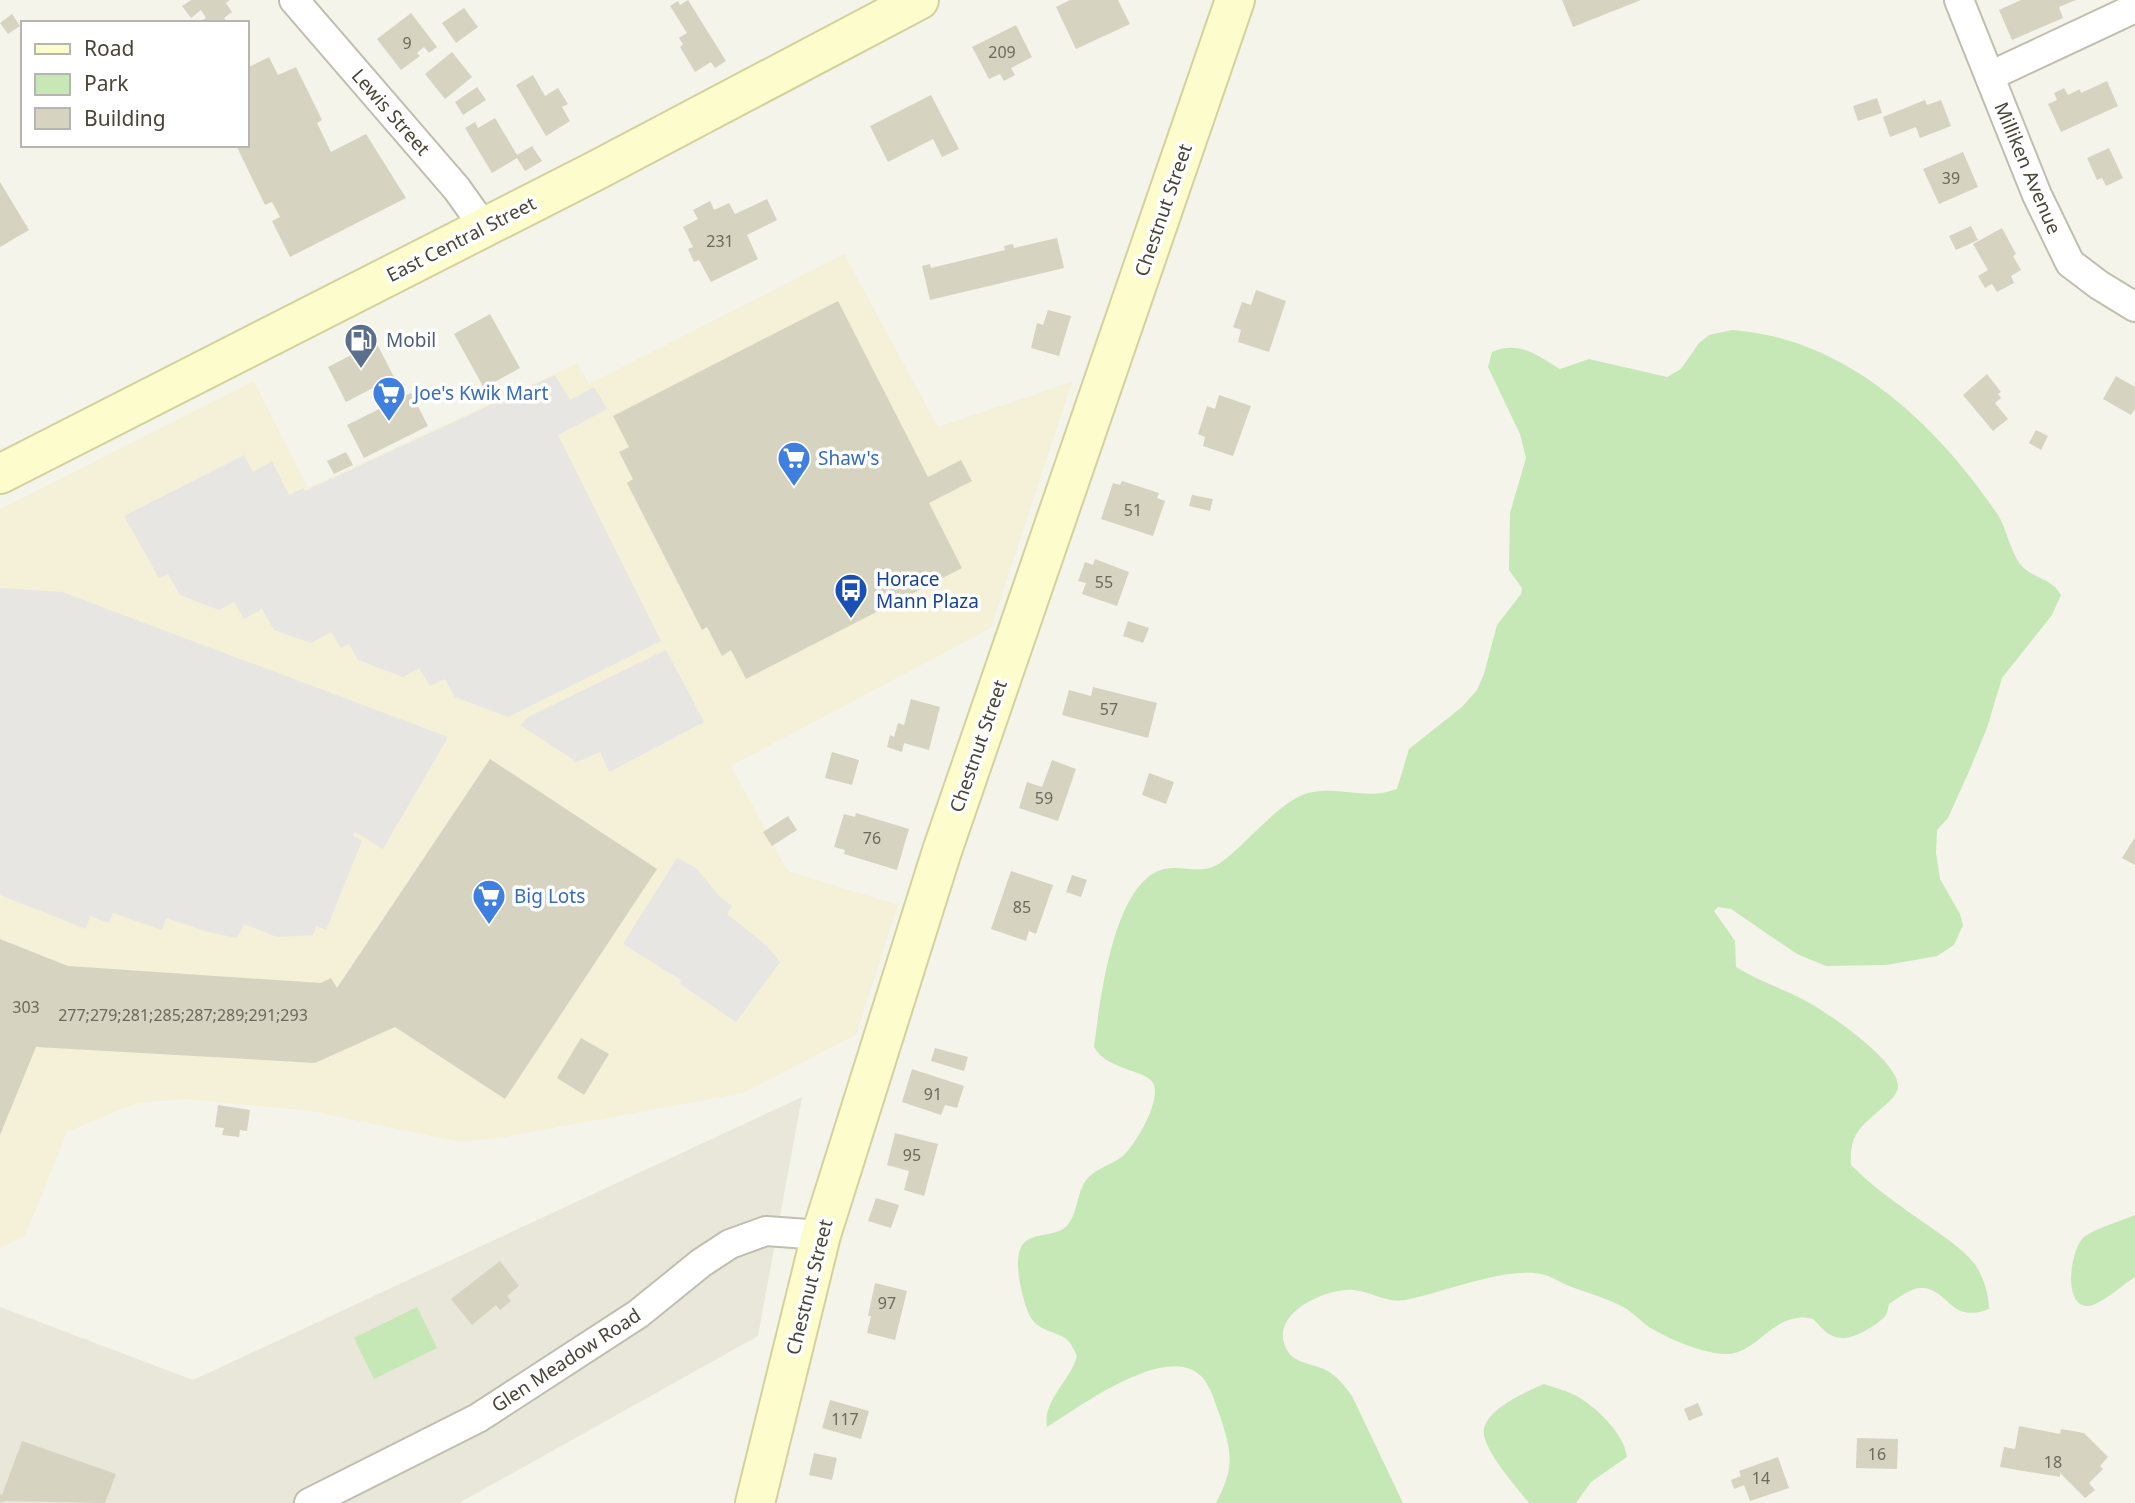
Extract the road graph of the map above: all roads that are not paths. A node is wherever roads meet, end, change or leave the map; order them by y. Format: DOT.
graph roads {
  1 [pos="294,0"];
  2 [pos="919,0"];
  3 [pos="1235,0"];
  4 [pos="1959,0"];
  5 [pos="2135,8"];
  6 [pos="1990,76"];
  7 [pos="484,227"];
  8 [pos="2135,306"];
  9 [pos="0,474"];
  10 [pos="821,1235"];
  11 [pos="309,1503"];
  12 [pos="755,1503"];
  1 -- 7 [label="street, Lewis Street"];
  2 -- 7 [label="main road, East Central Street"];
  3 -- 10 [label="main road, Chestnut Street"];
  4 -- 6 [label="street, Milliken Avenue"];
  5 -- 6 [label="street"];
  6 -- 8 [label="street, Milliken Avenue"];
  7 -- 9 [label="main road, East Central Street"];
  10 -- 11 [label="street, Glen Meadow Road"];
  10 -- 12 [label="main road, Chestnut Street"];
}
